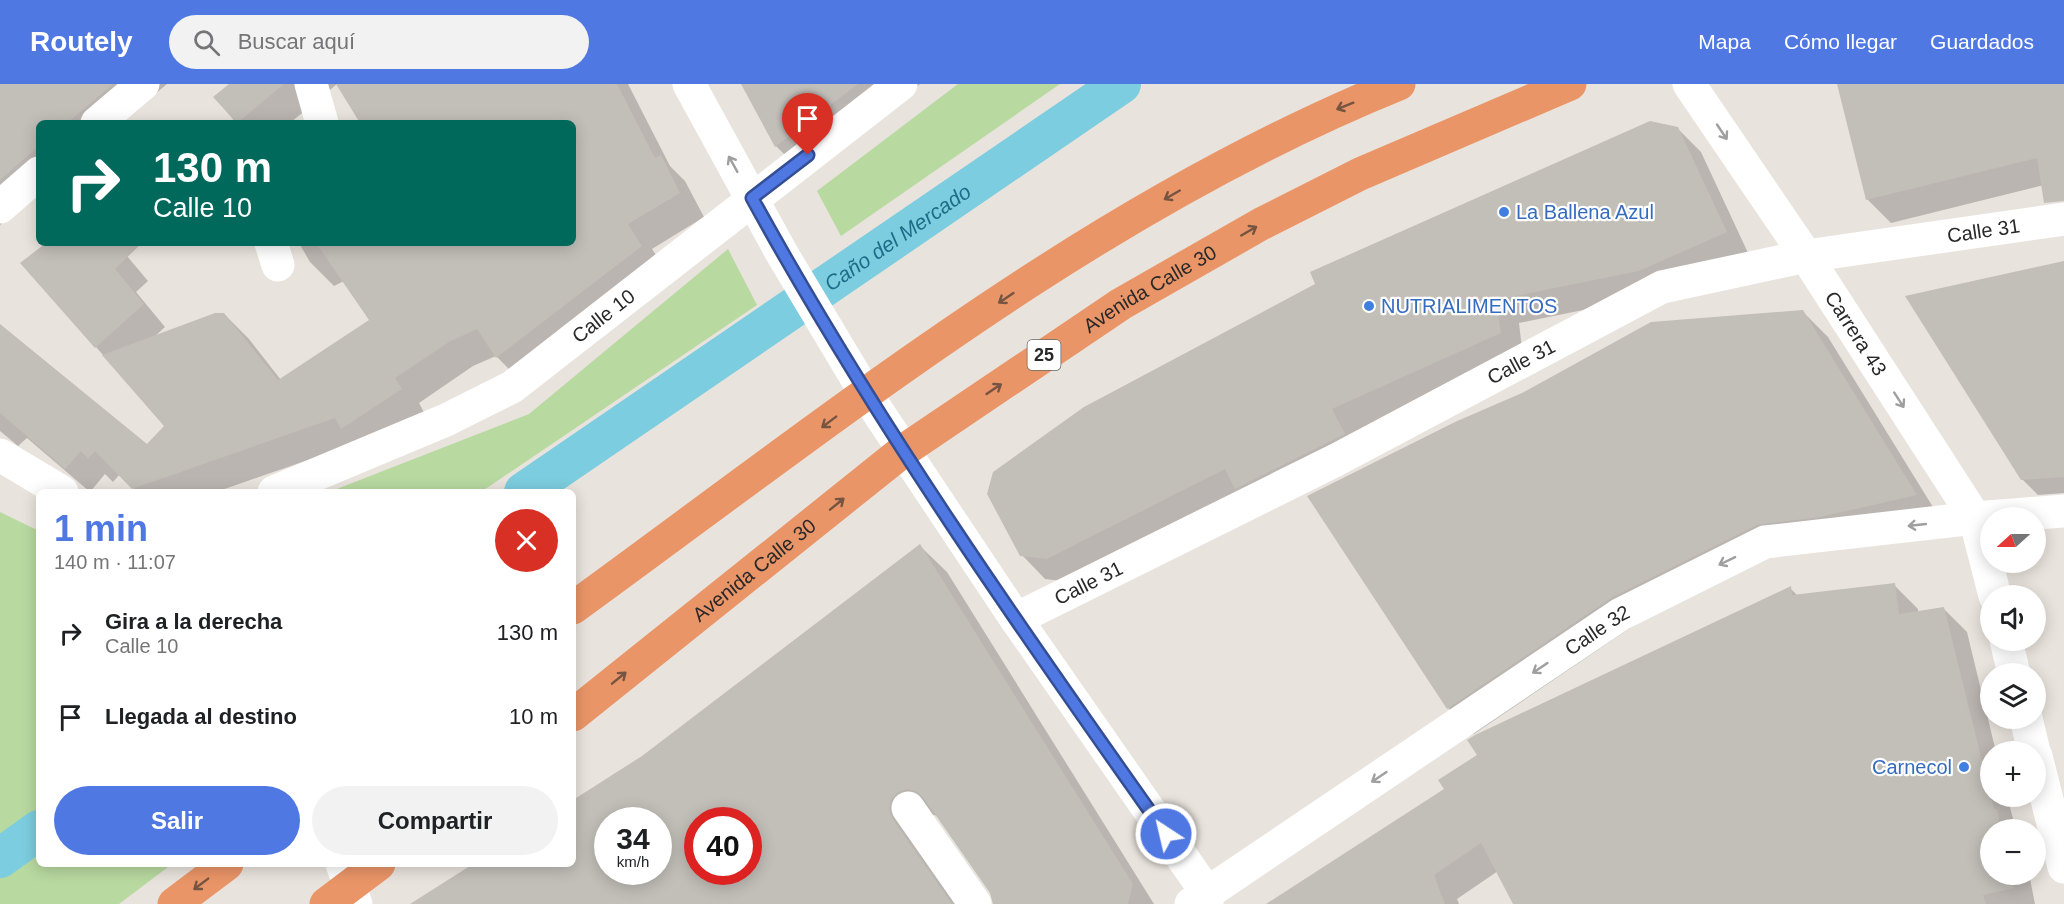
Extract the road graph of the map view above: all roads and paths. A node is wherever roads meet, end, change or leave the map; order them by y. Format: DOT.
graph roads {
  1 [pos="143,84"];
  2 [pos="311,84"];
  3 [pos="689,84"];
  4 [pos="901,84"];
  5 [pos="1399,84"];
  6 [pos="1570,84"];
  7 [pos="1689,84"];
  8 [pos="101,120"];
  9 [pos="321,120"];
  10 [pos="36,176"];
  11 [pos="752,198"];
  12 [pos="0,207"];
  13 [pos="2064,219"];
  14 [pos="1806,256"];
  15 [pos="866,394"];
  16 [pos="903,451"];
  17 [pos="0,455"];
  18 [pos="57,489"];
  19 [pos="281,489"];
  20 [pos="2064,512"];
  21 [pos="1975,518"];
  22 [pos="1992,585"];
  23 [pos="576,606"];
  24 [pos="1016,619"];
  25 [pos="576,713"];
  26 [pos="2046,797"];
  27 [pos="908,808"];
  28 [pos="223,867"];
  29 [pos="375,867"];
  30 [pos="2064,867"];
  31 [pos="344,889"];
  32 [pos="1202,900"];
  33 [pos="174,904"];
  34 [pos="975,904"];
  1 -- 8 [label="street"];
  2 -- 9 [label="street"];
  11 -- 3 [label="street, one-way"];
  4 -- 11 [label="street, Calle 10"];
  5 -- 15 [label="highway, one-way"];
  16 -- 6 [label="highway, Avenida Calle 30 / 25, one-way"];
  7 -- 14 [label="street, Carrera 43, one-way"];
  10 -- 12 [label="street"];
  11 -- 15 [label="street"];
  11 -- 19 [label="street, Calle 10"];
  13 -- 14 [label="street, Calle 31"];
  14 -- 21 [label="street, Carrera 43, one-way"];
  14 -- 24 [label="street, Calle 31"];
  15 -- 16 [label="street"];
  15 -- 23 [label="highway, one-way"];
  16 -- 24 [label="street"];
  25 -- 16 [label="highway, Avenida Calle 30 / 25, one-way"];
  17 -- 18 [label="street"];
  20 -- 21 [label="street, Calle 32"];
  21 -- 22 [label="street, Carrera 43"];
  21 -- 32 [label="street, Calle 32, one-way"];
  24 -- 32 [label="street"];
  26 -- 30 [label="street"];
  27 -- 34 [label="street"];
  28 -- 33 [label="highway, one-way"];
  29 -- 31 [label="highway"];
}
